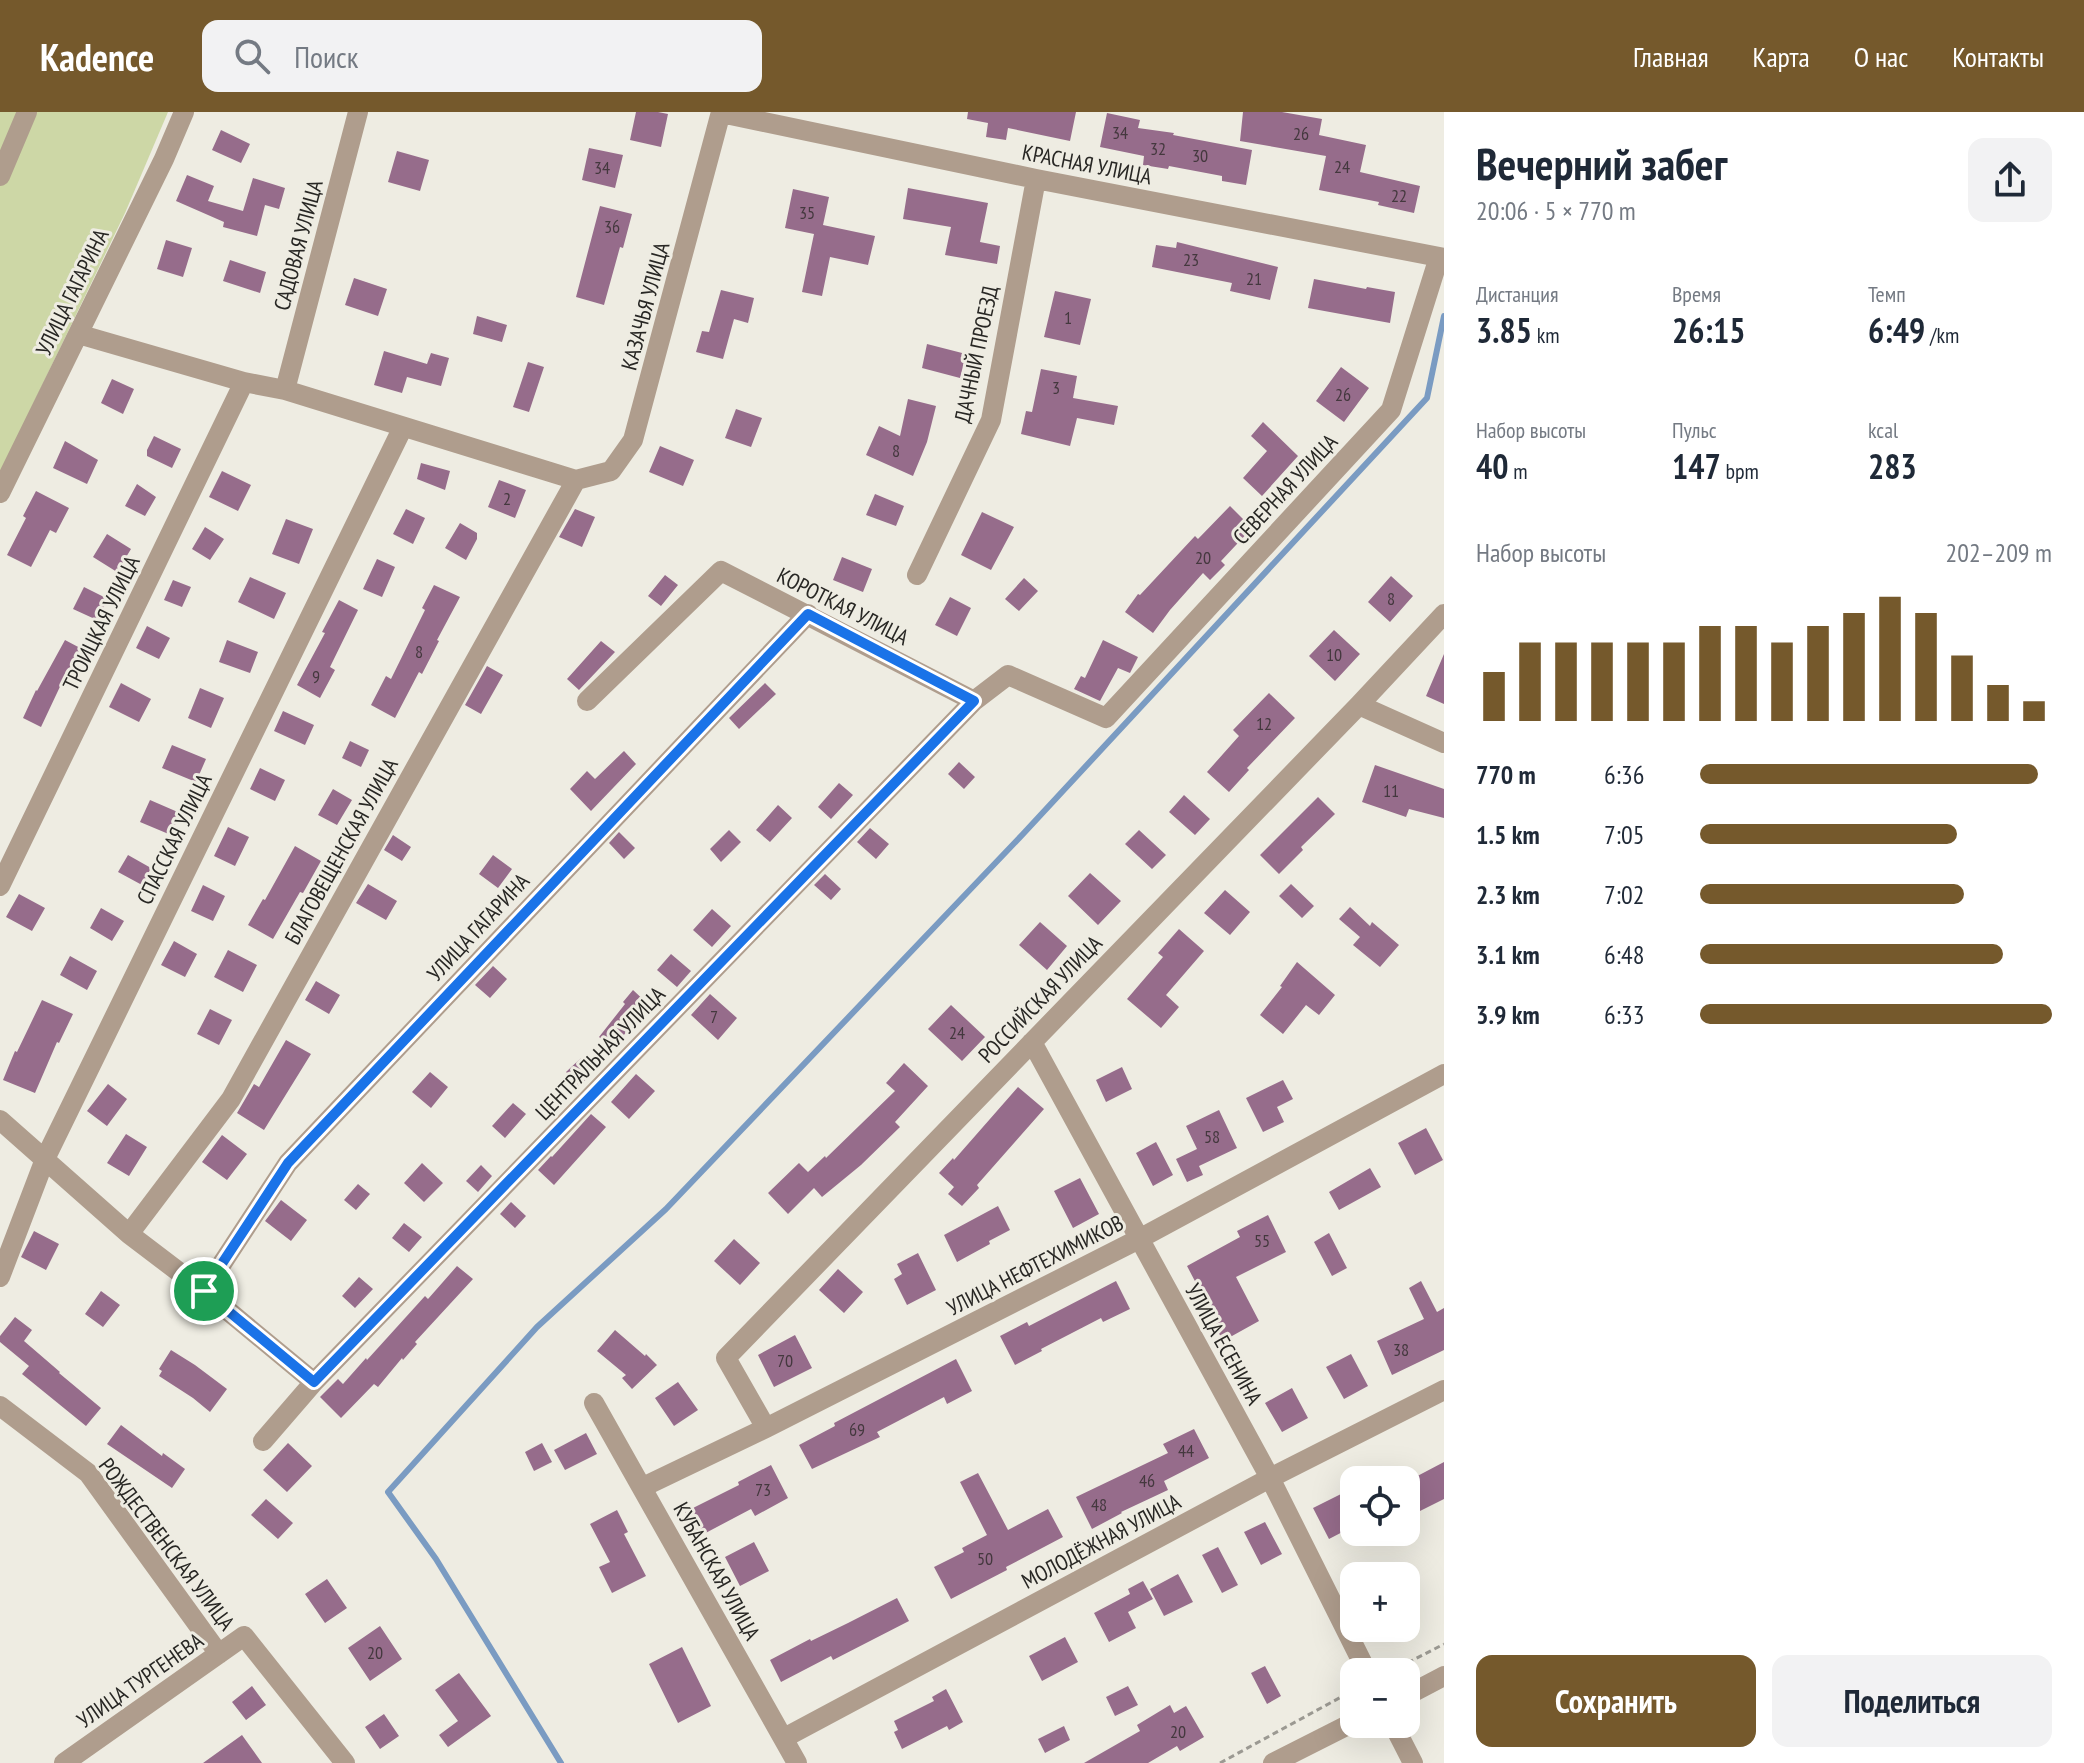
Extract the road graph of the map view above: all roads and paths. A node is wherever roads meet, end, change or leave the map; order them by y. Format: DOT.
graph roads {
  1 [pos="27,112"];
  2 [pos="184,112"];
  3 [pos="358,112"];
  4 [pos="721,112"];
  5 [pos="0,176"];
  6 [pos="1036,179"];
  7 [pos="1441,258"];
  8 [pos="78,334"];
  9 [pos="244,382"];
  10 [pos="285,390"];
  11 [pos="403,427"];
  12 [pos="576,480"];
  13 [pos="0,493"];
  14 [pos="917,575"];
  15 [pos="808,614"];
  16 [pos="1444,614"];
  17 [pos="587,701"];
  18 [pos="974,701"];
  19 [pos="1359,705"];
  20 [pos="1444,743"];
  21 [pos="0,886"];
  22 [pos="1032,1042"];
  23 [pos="1444,1074"];
  24 [pos="0,1120"];
  25 [pos="45,1159"];
  26 [pos="129,1234"];
  27 [pos="1139,1239"];
  28 [pos="0,1277"];
  29 [pos="204,1291"];
  30 [pos="314,1382"];
  31 [pos="1444,1390"];
  32 [pos="594,1403"];
  33 [pos="0,1406"];
  34 [pos="766,1428"];
  35 [pos="263,1441"];
  36 [pos="1270,1478"];
  37 [pos="643,1487"];
  38 [pos="1444,1644"];
  39 [pos="219,1654"];
  40 [pos="1360,1658"];
  41 [pos="1417,1658"];
  42 [pos="1444,1676"];
  43 [pos="1420,1689"];
  44 [pos="1340,1698"];
  45 [pos="1340,1729"];
  46 [pos="784,1738"];
  47 [pos="1400,1738"];
  48 [pos="64,1763"];
  49 [pos="345,1763"];
  50 [pos="797,1763"];
  51 [pos="1220,1763"];
  52 [pos="1273,1763"];
  53 [pos="1413,1763"];
  1 -- 5 [label="street"];
  2 -- 8 [label="street, УЛИЦА ГАГАРИНА"];
  3 -- 10 [label="street, САДОВАЯ УЛИЦА"];
  4 -- 6 [label="street, КРАСНАЯ УЛИЦА"];
  4 -- 12 [label="street, КАЗАЧЬЯ УЛИЦА"];
  6 -- 7 [label="street, КРАСНАЯ УЛИЦА"];
  6 -- 14 [label="street, ДАЧНЫЙ ПРОЕЗД"];
  7 -- 18 [label="street, СЕВЕРНАЯ УЛИЦА"];
  8 -- 9 [label="street"];
  8 -- 13 [label="street, УЛИЦА ГАГАРИНА"];
  9 -- 10 [label="street"];
  9 -- 21 [label="street, ТРОИЦКАЯ УЛИЦА"];
  10 -- 11 [label="street"];
  11 -- 12 [label="street"];
  11 -- 25 [label="street, СПАССКАЯ УЛИЦА"];
  12 -- 26 [label="street, БЛАГОВЕЩЕНСКАЯ УЛИЦА"];
  15 -- 17 [label="street, КОРОТКАЯ УЛИЦА"];
  15 -- 18 [label="street, КОРОТКАЯ УЛИЦА"];
  15 -- 29 [label="street, УЛИЦА ГАГАРИНА"];
  16 -- 19 [label="street, РОССИЙСКАЯ УЛИЦА"];
  18 -- 30 [label="street, ЦЕНТРАЛЬНАЯ УЛИЦА"];
  19 -- 20 [label="street"];
  19 -- 22 [label="street, РОССИЙСКАЯ УЛИЦА"];
  22 -- 27 [label="street, УЛИЦА ЕСЕНИНА"];
  22 -- 34 [label="street, РОССИЙСКАЯ УЛИЦА"];
  23 -- 27 [label="street, УЛИЦА НЕФТЕХИМИКОВ"];
  24 -- 25 [label="street"];
  25 -- 26 [label="street"];
  25 -- 28 [label="street, СПАССКАЯ УЛИЦА"];
  26 -- 29 [label="street"];
  27 -- 34 [label="street, УЛИЦА НЕФТЕХИМИКОВ"];
  27 -- 36 [label="street, УЛИЦА ЕСЕНИНА"];
  29 -- 30 [label="street"];
  30 -- 35 [label="street, ЦЕНТРАЛЬНАЯ УЛИЦА"];
  31 -- 36 [label="street, МОЛОДЁЖНАЯ УЛИЦА"];
  32 -- 37 [label="street, КУБАНСКАЯ УЛИЦА"];
  33 -- 39 [label="street, РОЖДЕСТВЕНСКАЯ УЛИЦА"];
  34 -- 37 [label="street, УЛИЦА НЕФТЕХИМИКОВ"];
  36 -- 40 [label="street, УЛИЦА ЕСЕНИНА"];
  36 -- 46 [label="street, МОЛОДЁЖНАЯ УЛИЦА"];
  37 -- 46 [label="street, КУБАНСКАЯ УЛИЦА"];
  38 -- 41 [label="path"];
  39 -- 48 [label="street, УЛИЦА ТУРГЕНЕВА"];
  39 -- 49 [label="street, УЛИЦА ТУРГЕНЕВА"];
  42 -- 43 [label="street"];
  44 -- 51 [label="path"];
  45 -- 52 [label="street"];
  46 -- 50 [label="street, КУБАНСКАЯ УЛИЦА"];
  47 -- 53 [label="street"];
}
